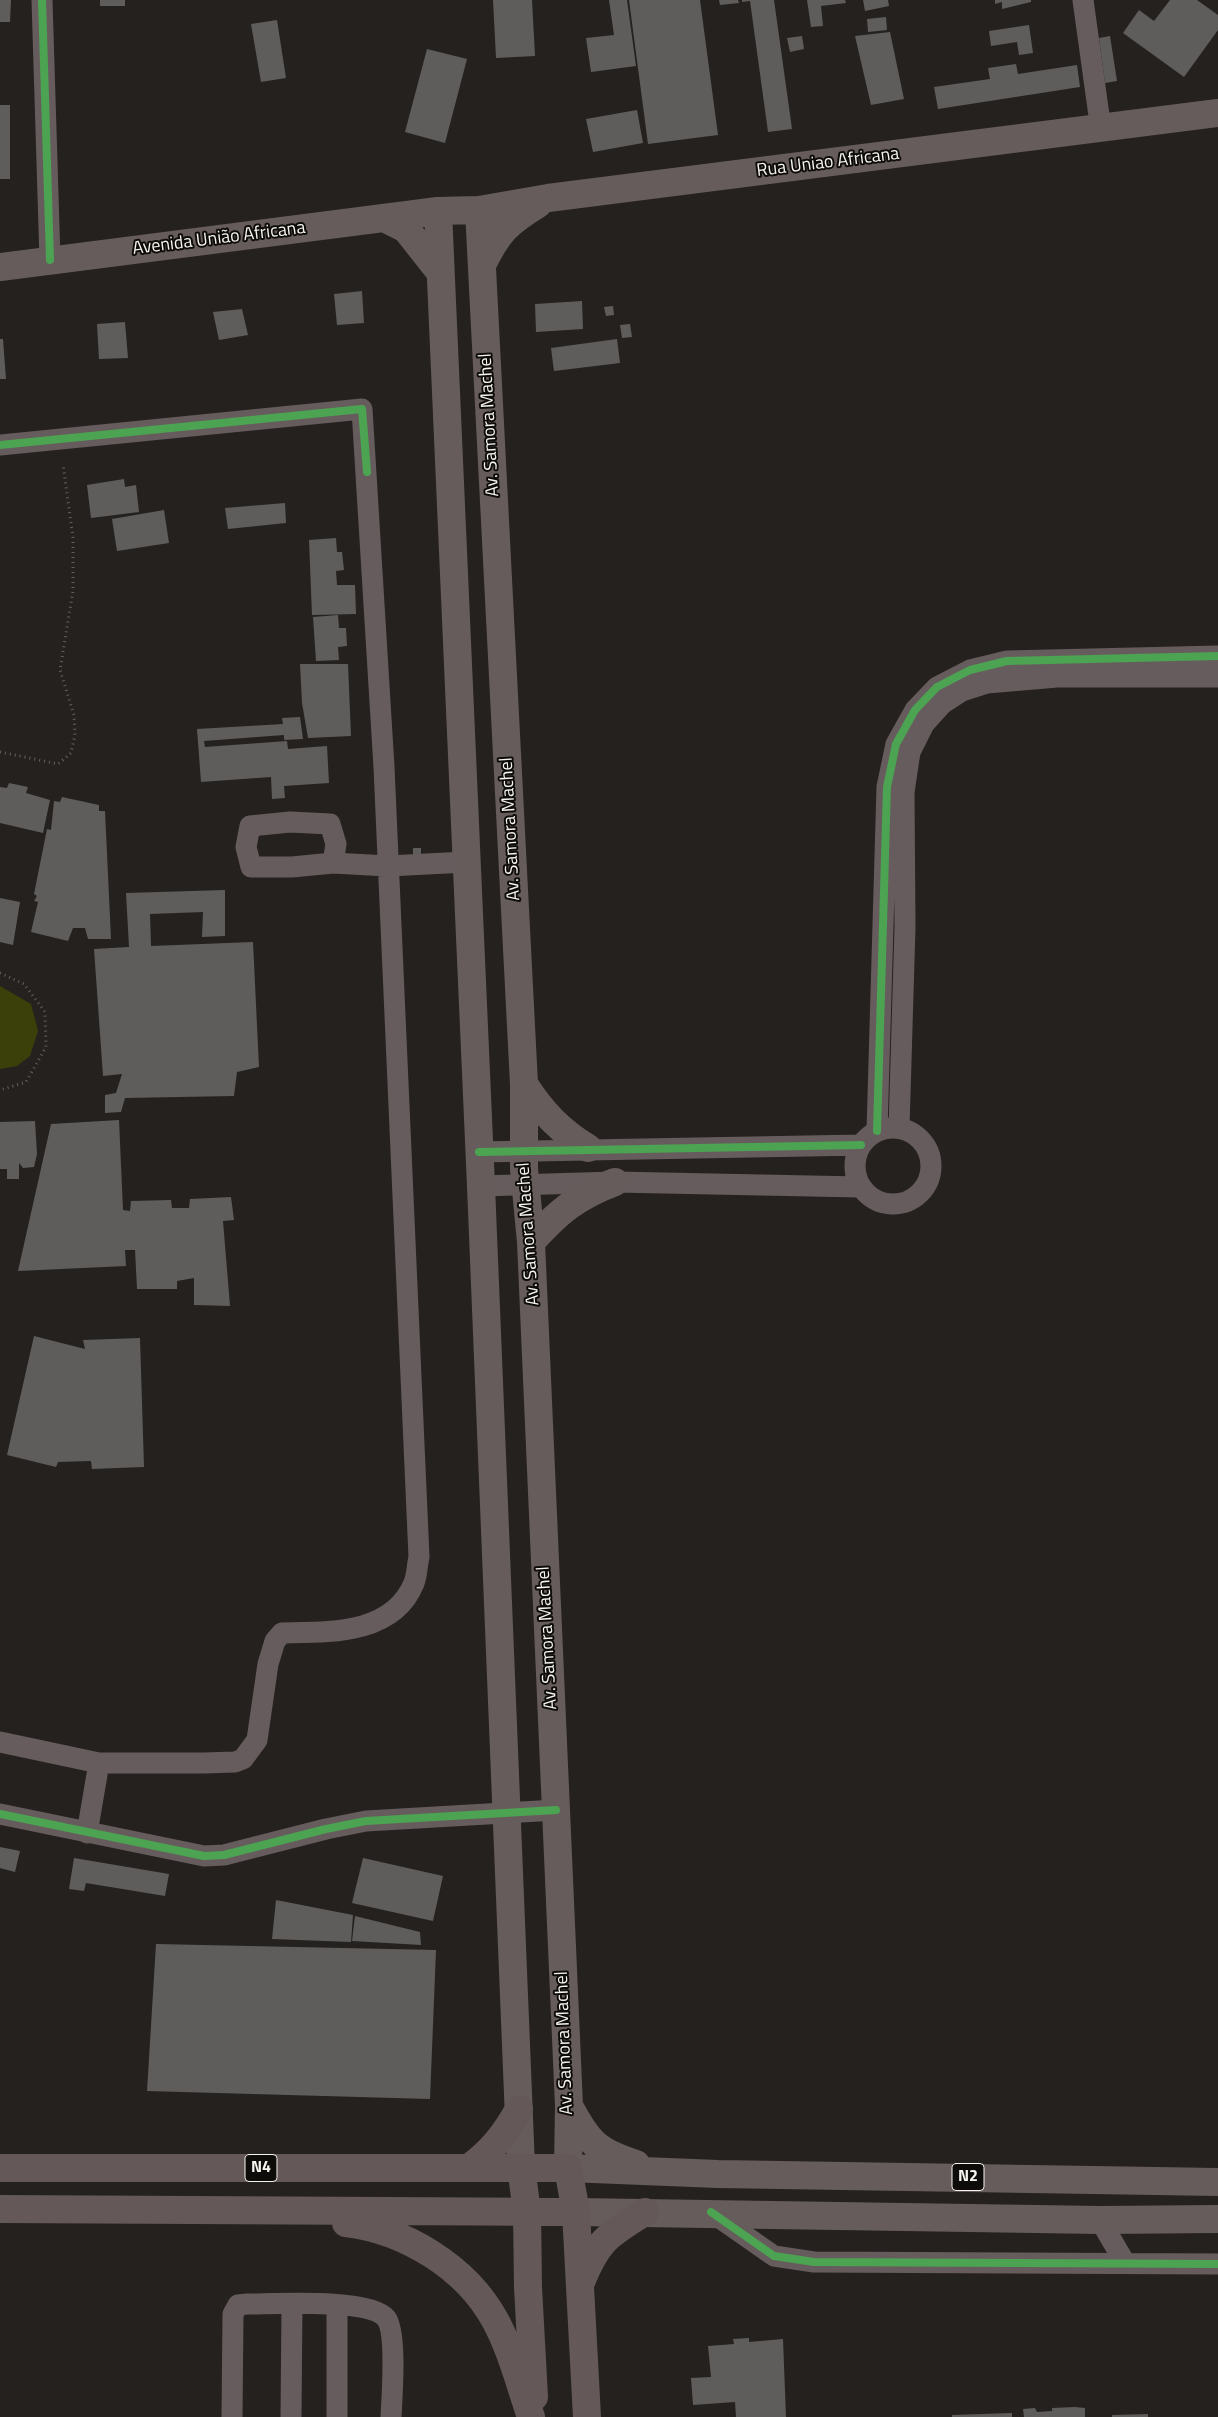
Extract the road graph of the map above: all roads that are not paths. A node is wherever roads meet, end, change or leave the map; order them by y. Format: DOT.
graph roads {
  1 [pos="42,0"];
  2 [pos="1083,0"];
  3 [pos="1218,113"];
  4 [pos="1101,130"];
  5 [pos="548,198"];
  6 [pos="480,210"];
  7 [pos="438,211"];
  8 [pos="384,218"];
  9 [pos="50,260"];
  10 [pos="482,266"];
  11 [pos="0,267"];
  12 [pos="440,272"];
  13 [pos="0,445"];
  14 [pos="1218,656"];
  15 [pos="1218,677"];
  16 [pos="466,862"];
  17 [pos="333,863"];
  18 [pos="388,866"];
  19 [pos="524,1084"];
  20 [pos="899,1128"];
  21 [pos="877,1131"];
  22 [pos="861,1145"];
  23 [pos="588,1148"];
  24 [pos="479,1152"];
  25 [pos="524,1152"];
  26 [pos="615,1182"];
  27 [pos="481,1186"];
  28 [pos="526,1186"];
  29 [pos="860,1186"];
  30 [pos="530,1242"];
  31 [pos="0,1742"];
  32 [pos="98,1763"];
  33 [pos="556,1810"];
  34 [pos="0,1814"];
  35 [pos="506,1814"];
  36 [pos="87,1833"];
  37 [pos="569,2106"];
  38 [pos="519,2109"];
  39 [pos="470,2167"];
  40 [pos="521,2167"];
  41 [pos="0,2168"];
  42 [pos="568,2168"];
  43 [pos="656,2170"];
  44 [pos="1218,2182"];
  45 [pos="0,2209"];
  46 [pos="233,2211"];
  47 [pos="527,2212"];
  48 [pos="576,2212"];
  49 [pos="645,2212"];
  50 [pos="711,2212"];
  51 [pos="1218,2219"];
  52 [pos="1100,2220"];
  53 [pos="1125,2262"];
  54 [pos="1218,2264"];
  55 [pos="580,2284"];
  56 [pos="292,2304"];
  57 [pos="337,2305"];
  58 [pos="232,2417"];
  59 [pos="292,2417"];
  60 [pos="337,2417"];
  61 [pos="392,2417"];
  62 [pos="533,2417"];
  63 [pos="587,2417"];
  1 -- 9 [label="street"];
  2 -- 4 [label="street"];
  3 -- 4 [label="main road, Rua Uniao Africana"];
  4 -- 5 [label="main road, Rua Uniao Africana"];
  5 -- 6 [label="main road, Rua Uniao Africana"];
  5 -- 10 [label="main road"];
  6 -- 7 [label="main road, Rua Uniao Africana"];
  6 -- 10 [label="main road, Av. Samora Machel"];
  7 -- 8 [label="main road, Avenida União Africana"];
  7 -- 12 [label="main road"];
  8 -- 9 [label="main road, Avenida União Africana"];
  8 -- 12 [label="main road"];
  9 -- 11 [label="main road, Avenida União Africana"];
  10 -- 19 [label="main road, Av. Samora Machel"];
  12 -- 16 [label="main road"];
  13 -- 18 [label="street"];
  14 -- 21 [label="street"];
  15 -- 20 [label="street"];
  16 -- 18 [label="street"];
  16 -- 24 [label="main road"];
  17 -- 18 [label="street"];
  18 -- 32 [label="street"];
  19 -- 23 [label="main road"];
  19 -- 25 [label="main road, Av. Samora Machel"];
  20 -- 21 [label="street"];
  20 -- 29 [label="street"];
  21 -- 22 [label="street"];
  22 -- 23 [label="street"];
  22 -- 29 [label="street"];
  23 -- 25 [label="street"];
  24 -- 25 [label="street"];
  24 -- 27 [label="main road"];
  25 -- 28 [label="main road, Av. Samora Machel"];
  26 -- 28 [label="street"];
  26 -- 29 [label="street"];
  26 -- 30 [label="main road"];
  27 -- 28 [label="street"];
  27 -- 35 [label="main road"];
  28 -- 30 [label="main road, Av. Samora Machel"];
  30 -- 33 [label="main road, Av. Samora Machel"];
  31 -- 32 [label="street"];
  32 -- 36 [label="street"];
  33 -- 35 [label="street"];
  33 -- 37 [label="main road, Av. Samora Machel"];
  34 -- 36 [label="street"];
  35 -- 36 [label="street"];
  35 -- 38 [label="main road"];
  37 -- 42 [label="main road, Av. Samora Machel"];
  37 -- 43 [label="main road"];
  38 -- 39 [label="highway"];
  38 -- 40 [label="main road"];
  39 -- 40 [label="highway, N4"];
  39 -- 41 [label="highway, N4"];
  40 -- 42 [label="highway, N4"];
  40 -- 47 [label="highway"];
  42 -- 43 [label="main road, N2"];
  42 -- 48 [label="highway"];
  43 -- 44 [label="main road, N2"];
  45 -- 46 [label="highway"];
  46 -- 47 [label="highway"];
  46 -- 62 [label="highway"];
  47 -- 48 [label="highway"];
  47 -- 62 [label="highway"];
  48 -- 49 [label="main road, N2"];
  48 -- 55 [label="highway"];
  49 -- 50 [label="main road, N2"];
  49 -- 55 [label="highway"];
  50 -- 52 [label="main road, N2"];
  50 -- 53 [label="street"];
  51 -- 52 [label="main road, N2"];
  52 -- 53 [label="street"];
  53 -- 54 [label="street"];
  55 -- 63 [label="highway"];
  56 -- 57 [label="street"];
  56 -- 58 [label="street"];
  56 -- 59 [label="street"];
  57 -- 60 [label="street"];
  57 -- 61 [label="street"];
}
